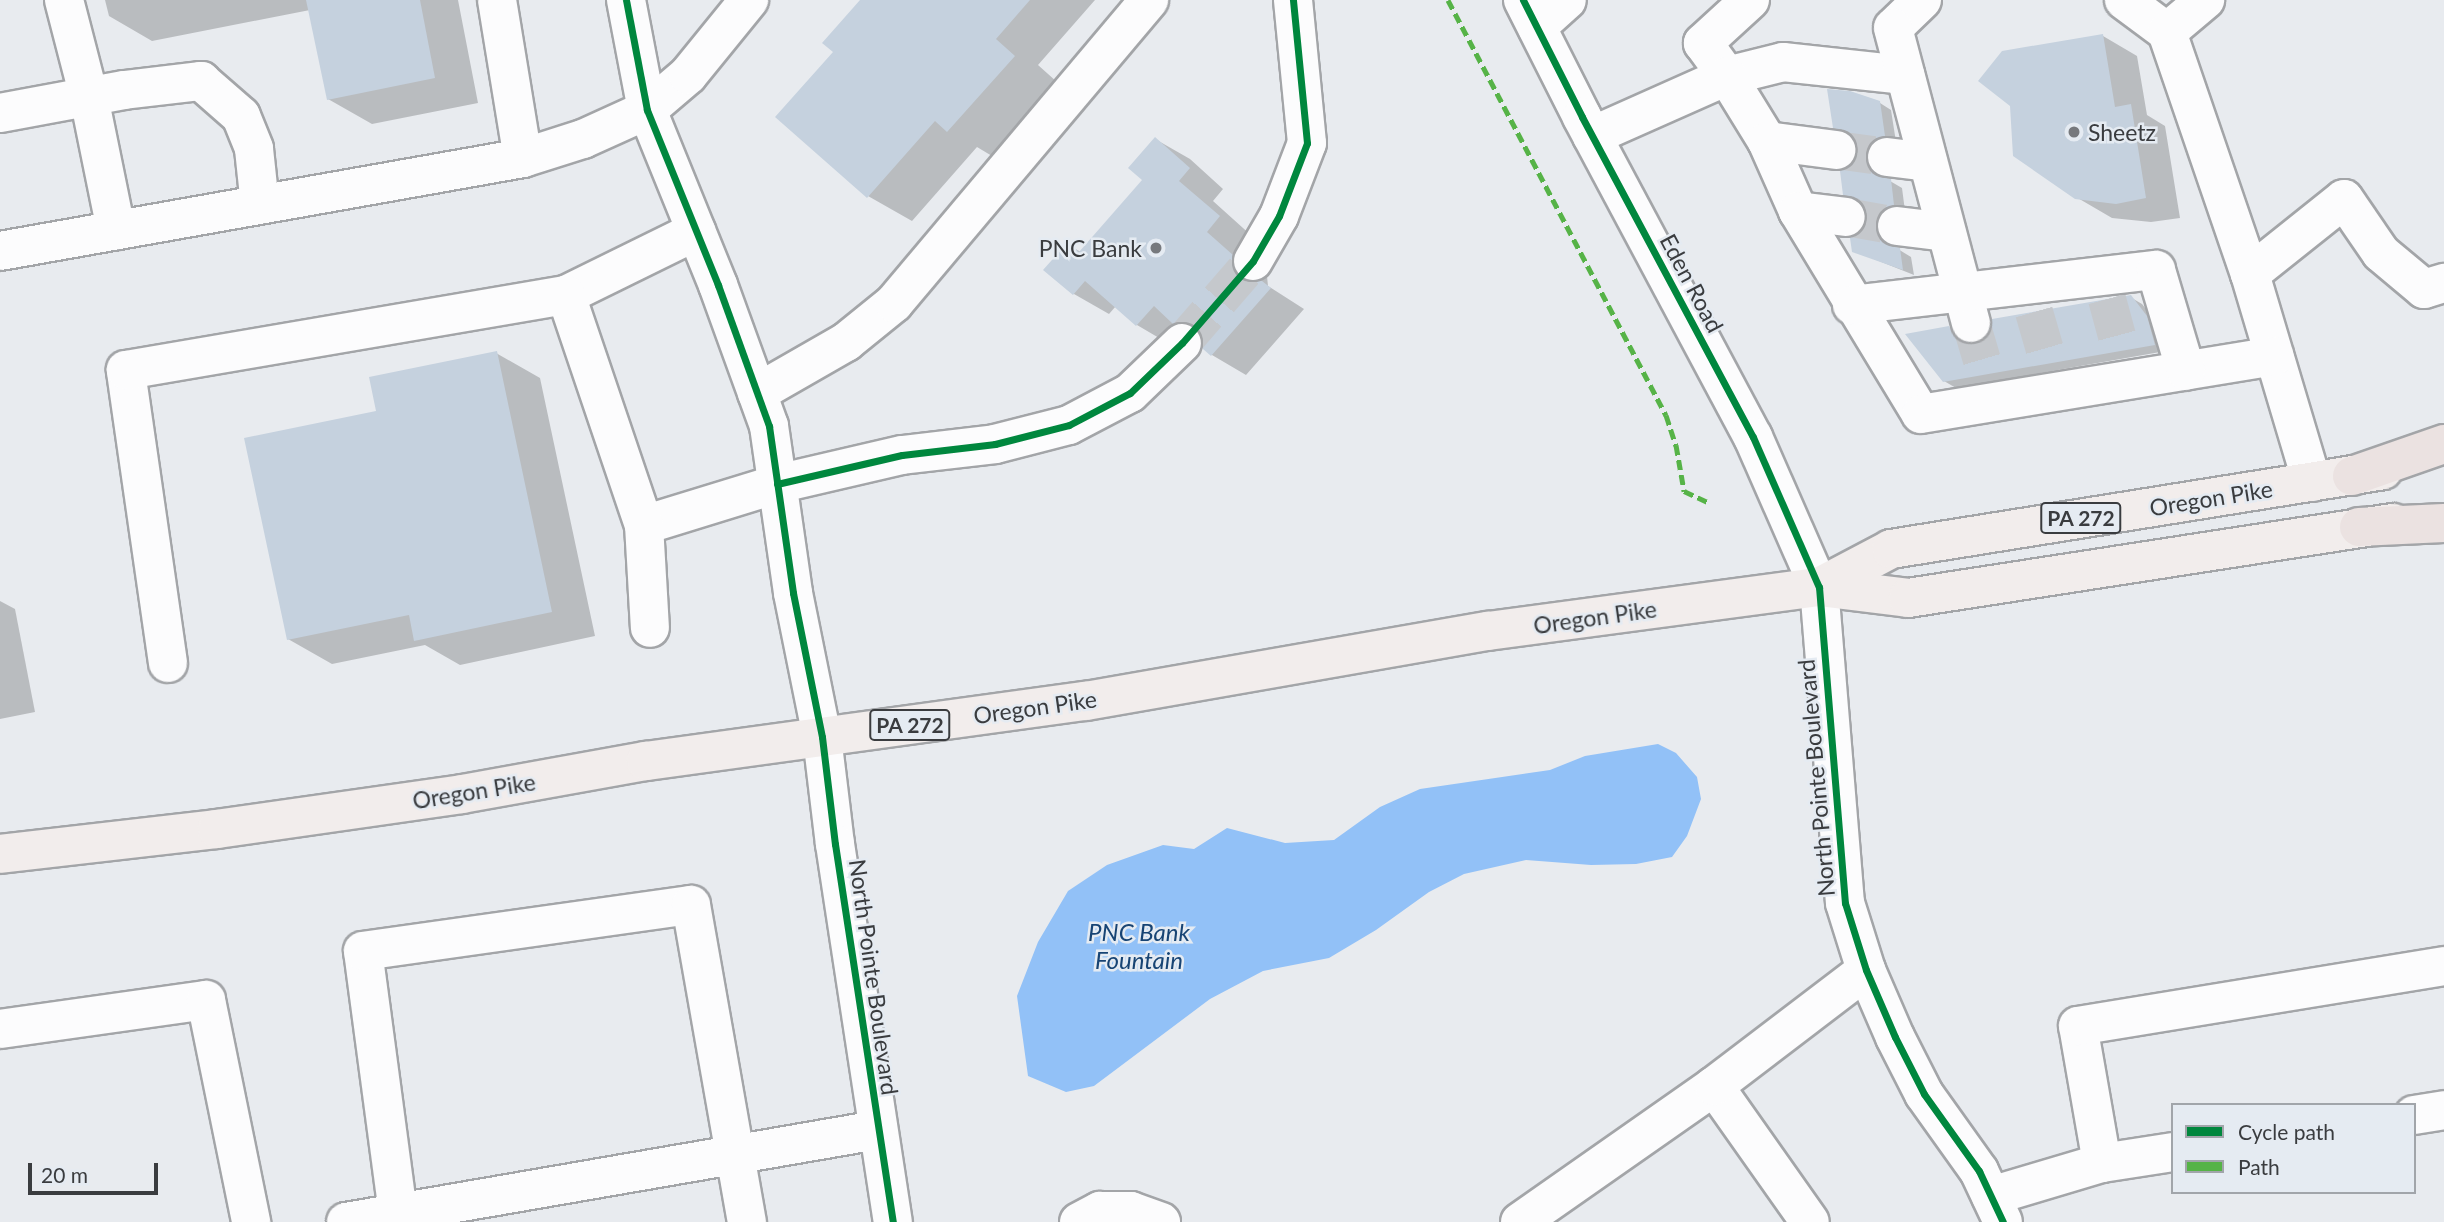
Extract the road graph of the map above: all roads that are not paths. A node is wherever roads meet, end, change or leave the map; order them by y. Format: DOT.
graph roads {
  1 [pos="64,0"];
  2 [pos="497,0"];
  3 [pos="626,0"];
  4 [pos="749,0"];
  5 [pos="1149,0"];
  6 [pos="1293,0"];
  7 [pos="1567,0"];
  8 [pos="1750,0"];
  9 [pos="1922,0"];
  10 [pos="2124,0"];
  11 [pos="2205,0"];
  12 [pos="1530,14"];
  13 [pos="2167,32"];
  14 [pos="1905,75"];
  15 [pos="1727,76"];
  16 [pos="89,97"];
  17 [pos="647,110"];
  18 [pos="0,113"];
  19 [pos="1592,136"];
  20 [pos="1767,141"];
  21 [pos="1836,150"];
  22 [pos="1887,157"];
  23 [pos="523,158"];
  24 [pos="1928,162"];
  25 [pos="260,205"];
  26 [pos="1798,211"];
  27 [pos="1846,216"];
  28 [pos="1897,226"];
  29 [pos="116,230"];
  30 [pos="696,231"];
  31 [pos="1946,232"];
  32 [pos="0,251"];
  33 [pos="1253,261"];
  34 [pos="2250,274"];
  35 [pos="2444,283"];
  36 [pos="566,295"];
  37 [pos="1852,305"];
  38 [pos="1966,307"];
  39 [pos="1182,343"];
  40 [pos="2274,356"];
  41 [pos="2186,371"];
  42 [pos="757,393"];
  43 [pos="2444,444"];
  44 [pos="2444,460"];
  45 [pos="2352,476"];
  46 [pos="2312,482"];
  47 [pos="777,484"];
  48 [pos="2444,516"];
  49 [pos="2444,523"];
  50 [pos="644,525"];
  51 [pos="2359,527"];
  52 [pos="1819,587"];
  53 [pos="650,628"];
  54 [pos="168,663"];
  55 [pos="822,737"];
  56 [pos="0,854"];
  57 [pos="2444,966"];
  58 [pos="1866,970"];
  59 [pos="0,1029"];
  60 [pos="1714,1086"];
  61 [pos="2444,1110"];
  62 [pos="2416,1115"];
  63 [pos="877,1130"];
  64 [pos="2171,1152"];
  65 [pos="737,1154"];
  66 [pos="2102,1163"];
  67 [pos="1997,1209"];
  68 [pos="398,1213"];
  69 [pos="352,1221"];
  70 [pos="251,1222"];
  71 [pos="747,1222"];
  72 [pos="893,1222"];
  73 [pos="1079,1222"];
  74 [pos="1160,1222"];
  75 [pos="1520,1222"];
  76 [pos="1810,1222"];
  1 -- 16 [label="street"];
  2 -- 23 [label="street"];
  3 -- 17 [label="street, North Pointe Boulevard"];
  4 -- 17 [label="street"];
  5 -- 42 [label="street"];
  6 -- 33 [label="street"];
  7 -- 12 [label="street"];
  8 -- 15 [label="street"];
  9 -- 14 [label="street"];
  10 -- 13 [label="street"];
  11 -- 13 [label="street"];
  12 -- 19 [label="street, Eden Road"];
  13 -- 34 [label="street"];
  14 -- 15 [label="street"];
  14 -- 24 [label="street"];
  15 -- 19 [label="street"];
  15 -- 20 [label="street"];
  16 -- 18 [label="street"];
  16 -- 25 [label="street"];
  16 -- 29 [label="street"];
  17 -- 23 [label="street"];
  17 -- 30 [label="street, North Pointe Boulevard"];
  19 -- 52 [label="street, Eden Road"];
  20 -- 21 [label="street"];
  20 -- 26 [label="street"];
  22 -- 24 [label="street"];
  23 -- 25 [label="street"];
  24 -- 31 [label="street"];
  25 -- 29 [label="street"];
  26 -- 27 [label="street"];
  26 -- 37 [label="street"];
  28 -- 31 [label="street"];
  29 -- 32 [label="street"];
  30 -- 36 [label="street"];
  30 -- 42 [label="street, North Pointe Boulevard"];
  31 -- 38 [label="street"];
  34 -- 35 [label="street"];
  34 -- 40 [label="street"];
  36 -- 50 [label="street"];
  36 -- 54 [label="street"];
  37 -- 38 [label="street"];
  37 -- 41 [label="street"];
  38 -- 41 [label="street"];
  39 -- 47 [label="street"];
  40 -- 41 [label="street"];
  40 -- 46 [label="street"];
  42 -- 47 [label="street, North Pointe Boulevard"];
  43 -- 45 [label="highway"];
  44 -- 45 [label="main road, Oregon Pike / PA 272"];
  45 -- 46 [label="main road, Oregon Pike / PA 272"];
  46 -- 52 [label="main road, Oregon Pike / PA 272"];
  47 -- 50 [label="street"];
  47 -- 55 [label="street, North Pointe Boulevard"];
  48 -- 51 [label="main road, Oregon Pike / PA 272"];
  49 -- 51 [label="highway"];
  50 -- 53 [label="street"];
  51 -- 52 [label="main road, Oregon Pike / PA 272"];
  52 -- 55 [label="main road, Oregon Pike / PA 272"];
  52 -- 58 [label="street, North Pointe Boulevard"];
  55 -- 56 [label="main road, Oregon Pike / PA 272"];
  55 -- 63 [label="street, North Pointe Boulevard"];
  57 -- 66 [label="street"];
  58 -- 60 [label="street"];
  58 -- 67 [label="street, North Pointe Boulevard"];
  59 -- 70 [label="street"];
  60 -- 75 [label="street"];
  60 -- 76 [label="street"];
  61 -- 62 [label="street"];
  63 -- 65 [label="street"];
  63 -- 72 [label="street, North Pointe Boulevard"];
  64 -- 66 [label="street"];
  65 -- 68 [label="street"];
  65 -- 68 [label="street"];
  65 -- 71 [label="street"];
  66 -- 67 [label="street"];
  68 -- 69 [label="street"];
  73 -- 74 [label="street"];
}
